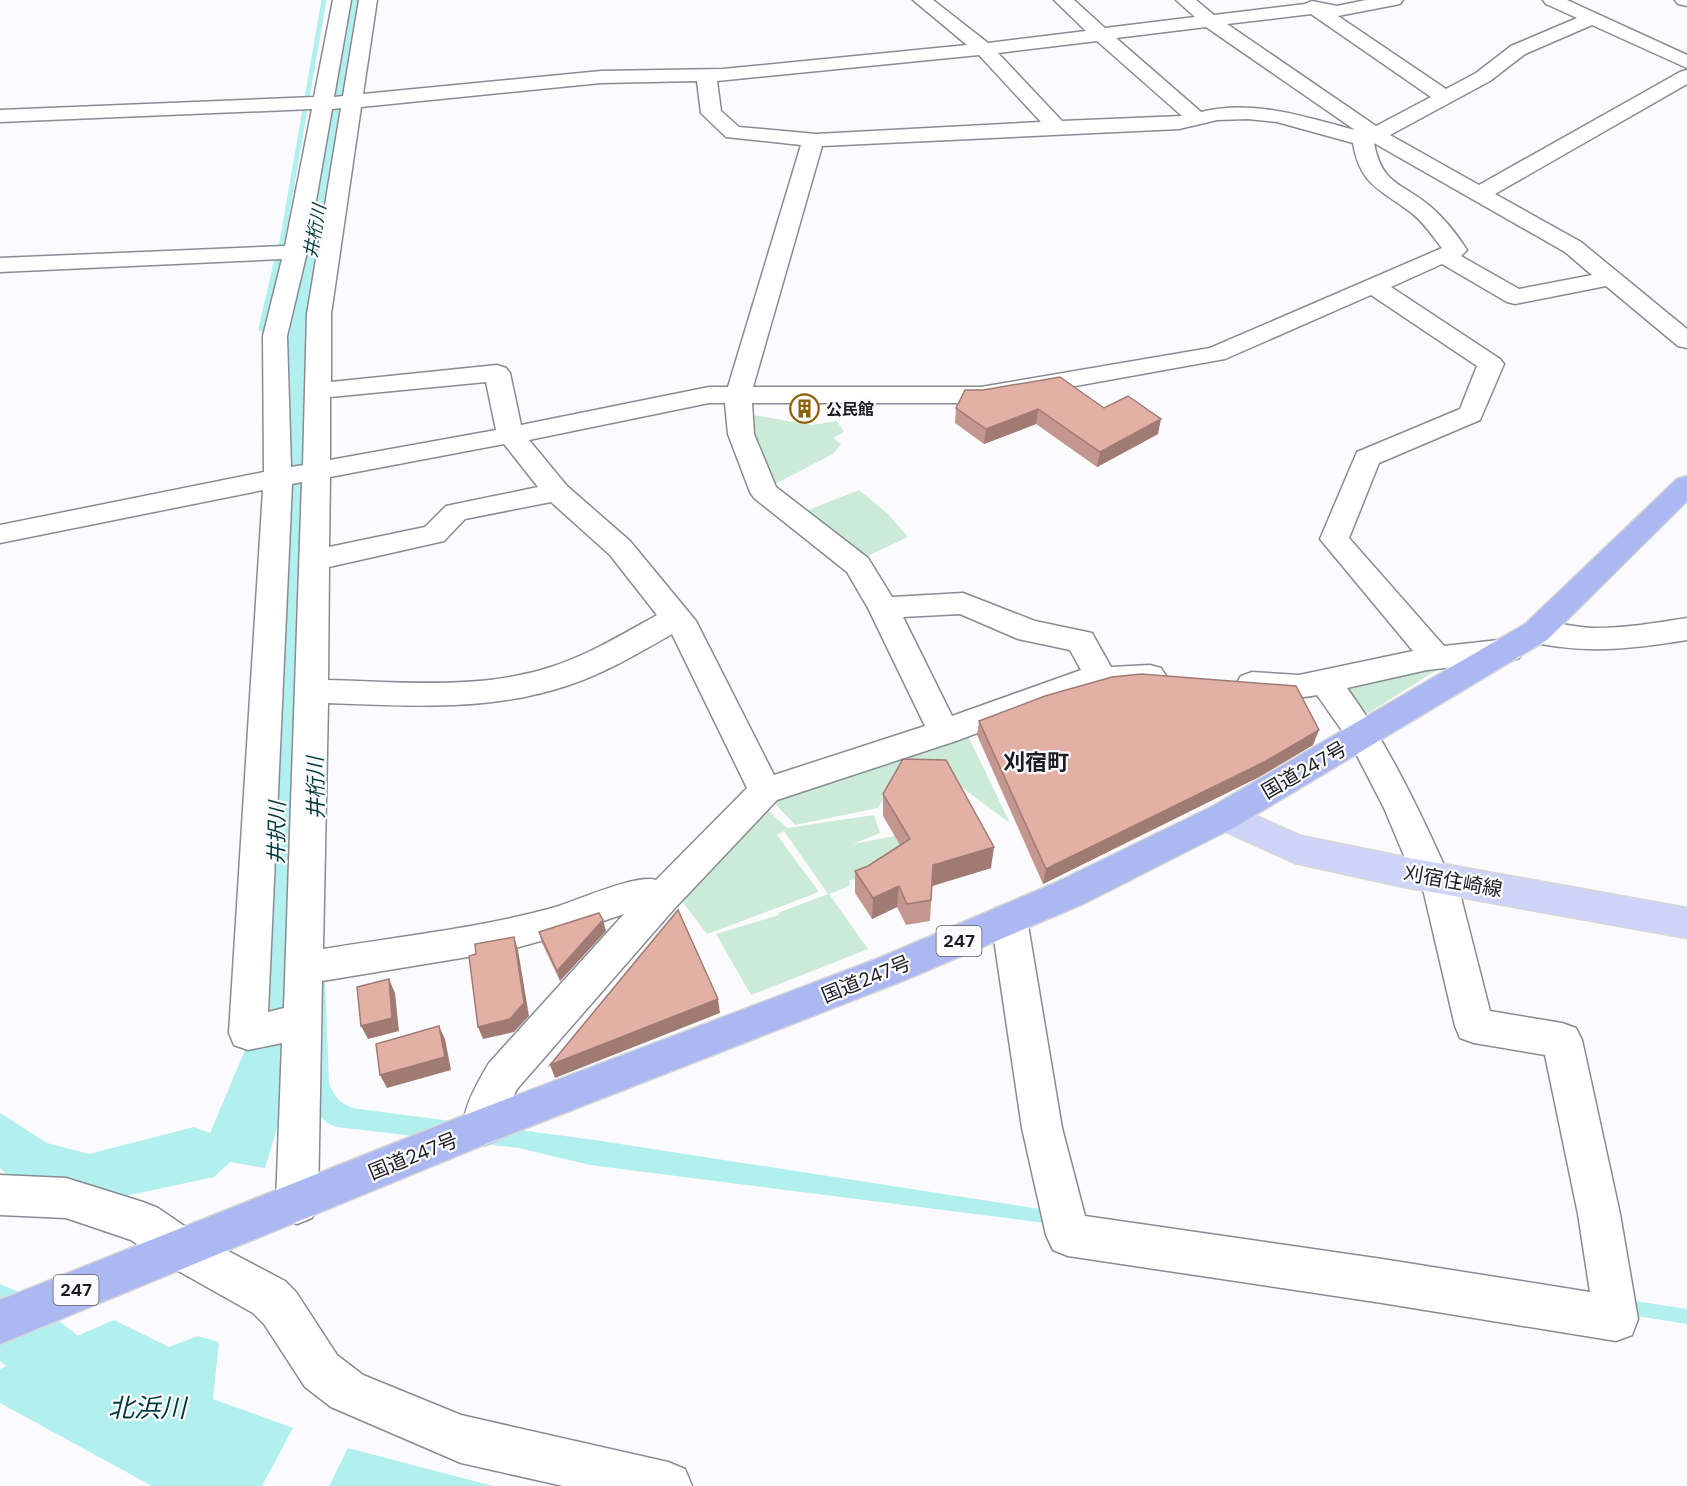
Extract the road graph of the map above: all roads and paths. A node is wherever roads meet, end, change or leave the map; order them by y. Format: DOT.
graph roads {
  1 [pos="342,0"];
  2 [pos="368,0"];
  3 [pos="922,0"];
  4 [pos="1063,0"];
  5 [pos="1185,0"];
  6 [pos="1394,0"];
  7 [pos="1552,0"];
  8 [pos="1308,4"];
  9 [pos="1592,19"];
  10 [pos="1210,21"];
  11 [pos="1101,34"];
  12 [pos="984,49"];
  13 [pos="1687,62"];
  14 [pos="709,75"];
  15 [pos="1687,76"];
  16 [pos="1447,98"];
  17 [pos="341,102"];
  18 [pos="0,116"];
  19 [pos="1198,119"];
  20 [pos="1057,127"];
  21 [pos="1369,137"];
  22 [pos="818,140"];
  23 [pos="1480,193"];
  24 [pos="295,252"];
  25 [pos="1443,255"];
  26 [pos="0,266"];
  27 [pos="1610,278"];
  28 [pos="1373,286"];
  29 [pos="1687,341"];
  30 [pos="318,391"];
  31 [pos="738,396"];
  32 [pos="510,434"];
  33 [pos="317,471"];
  34 [pos="278,478"];
  35 [pos="1687,485"];
  36 [pos="557,492"];
  37 [pos="0,534"];
  38 [pos="314,560"];
  39 [pos="883,608"];
  40 [pos="676,618"];
  41 [pos="1687,629"];
  42 [pos="1522,641"];
  43 [pos="1437,658"];
  44 [pos="1102,679"];
  45 [pos="1183,679"];
  46 [pos="1325,681"];
  47 [pos="1227,682"];
  48 [pos="312,691"];
  49 [pos="944,732"];
  50 [pos="1363,735"];
  51 [pos="765,791"];
  52 [pos="1225,816"];
  53 [pos="1434,878"];
  54 [pos="661,898"];
  55 [pos="1009,919"];
  56 [pos="1687,923"];
  57 [pos="315,966"];
  58 [pos="300,1022"];
  59 [pos="484,1126"];
  60 [pos="0,1195"];
  61 [pos="297,1203"];
  62 [pos="167,1254"];
  63 [pos="0,1322"];
  64 [pos="668,1486"];
  1 -- 17 [label="street"];
  2 -- 17 [label="street"];
  3 -- 12 [label="street"];
  4 -- 11 [label="street"];
  5 -- 10 [label="street"];
  6 -- 8 [label="street"];
  7 -- 9 [label="street"];
  8 -- 10 [label="street"];
  8 -- 16 [label="street"];
  9 -- 13 [label="street"];
  9 -- 16 [label="street"];
  10 -- 11 [label="street"];
  10 -- 21 [label="street"];
  11 -- 12 [label="street"];
  11 -- 19 [label="street"];
  12 -- 14 [label="street"];
  12 -- 20 [label="street"];
  14 -- 17 [label="street"];
  14 -- 22 [label="street"];
  15 -- 23 [label="street"];
  16 -- 21 [label="street"];
  17 -- 18 [label="street"];
  17 -- 24 [label="street"];
  17 -- 30 [label="street"];
  19 -- 20 [label="street"];
  19 -- 21 [label="street"];
  20 -- 22 [label="street"];
  21 -- 23 [label="street"];
  21 -- 25 [label="street"];
  22 -- 31 [label="street"];
  23 -- 27 [label="street"];
  24 -- 26 [label="street"];
  24 -- 34 [label="street"];
  25 -- 27 [label="street"];
  25 -- 28 [label="street"];
  27 -- 29 [label="street"];
  28 -- 31 [label="street"];
  28 -- 43 [label="street"];
  30 -- 32 [label="street"];
  30 -- 33 [label="street"];
  31 -- 32 [label="street"];
  31 -- 39 [label="street"];
  32 -- 33 [label="street"];
  32 -- 36 [label="street"];
  33 -- 34 [label="street"];
  33 -- 38 [label="street"];
  34 -- 37 [label="street"];
  34 -- 58 [label="street"];
  35 -- 42 [label="highway, 国道247号 / 247"];
  36 -- 38 [label="street"];
  36 -- 40 [label="street"];
  38 -- 48 [label="street"];
  39 -- 44 [label="street"];
  39 -- 49 [label="street"];
  40 -- 48 [label="street"];
  40 -- 51 [label="street"];
  41 -- 42 [label="street"];
  42 -- 43 [label="street"];
  42 -- 50 [label="highway, 国道247号 / 247"];
  43 -- 46 [label="street"];
  44 -- 45 [label="street"];
  44 -- 49 [label="street"];
  46 -- 47 [label="street"];
  46 -- 50 [label="street"];
  48 -- 57 [label="street"];
  49 -- 51 [label="street"];
  50 -- 52 [label="highway, 国道247号 / 247"];
  50 -- 53 [label="street"];
  51 -- 54 [label="street"];
  52 -- 53 [label="main road, 刈宿住崎線"];
  52 -- 55 [label="highway, 国道247号 / 247"];
  53 -- 55 [label="street"];
  53 -- 56 [label="main road, 刈宿住崎線"];
  54 -- 57 [label="street"];
  54 -- 59 [label="street"];
  55 -- 59 [label="highway, 国道247号 / 247"];
  57 -- 58 [label="street"];
  58 -- 61 [label="street"];
  59 -- 61 [label="highway, 国道247号 / 247"];
  60 -- 62 [label="street"];
  61 -- 62 [label="highway, 国道247号 / 247"];
  62 -- 63 [label="highway, 国道247号 / 247"];
  62 -- 64 [label="street"];
}
